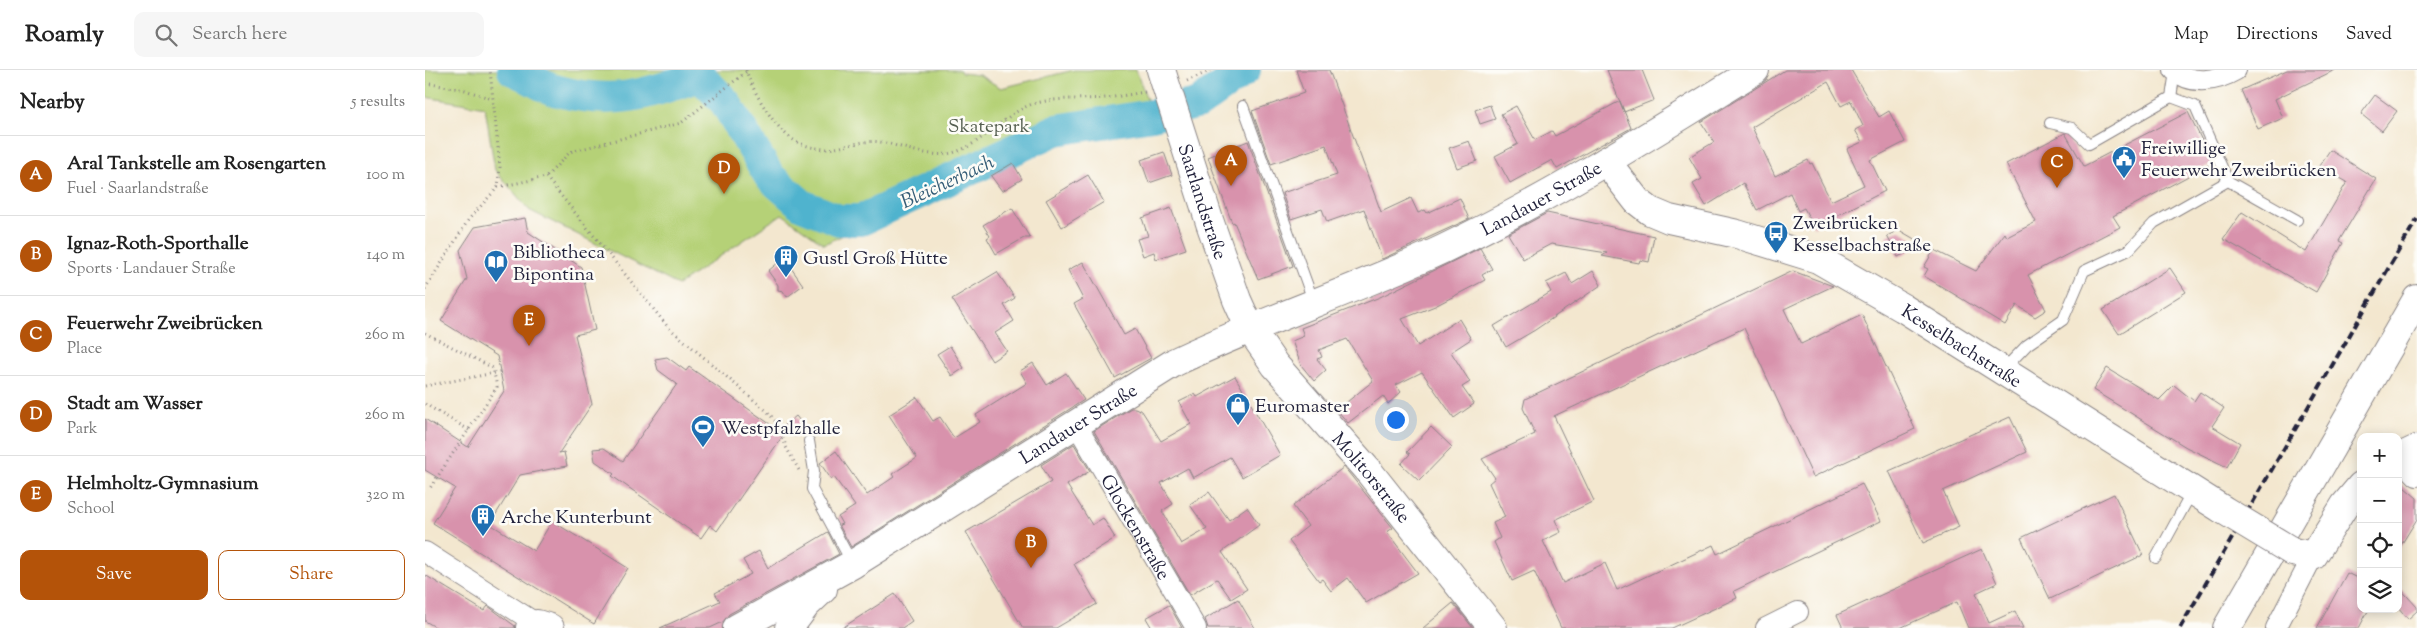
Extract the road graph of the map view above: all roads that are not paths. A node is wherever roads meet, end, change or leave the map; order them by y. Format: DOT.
graph roads {
  1 [pos="1755,70"];
  2 [pos="2236,70"];
  3 [pos="2175,71"];
  4 [pos="1165,86"];
  5 [pos="2171,97"];
  6 [pos="1243,106"];
  7 [pos="2050,123"];
  8 [pos="1606,160"];
  9 [pos="2228,181"];
  10 [pos="2297,220"];
  11 [pos="2417,299"];
  12 [pos="1314,303"];
  13 [pos="1250,329"];
  14 [pos="2003,370"];
  15 [pos="1076,424"];
  16 [pos="809,441"];
  17 [pos="2417,449"];
  18 [pos="2402,456"];
  19 [pos="2402,461"];
  20 [pos="2417,476"];
  21 [pos="2357,491"];
  22 [pos="2192,492"];
  23 [pos="425,552"];
  24 [pos="2303,554"];
  25 [pos="2156,558"];
  26 [pos="853,564"];
  27 [pos="1798,612"];
  28 [pos="539,626"];
  29 [pos="1775,626"];
  30 [pos="737,628"];
  31 [pos="789,628"];
  32 [pos="1196,628"];
  33 [pos="1493,628"];
  34 [pos="2227,628"];
  35 [pos="2276,628"];
  1 -- 8 [label="main road, Landauer Straße"];
  2 -- 3 [label="street"];
  3 -- 5 [label="lane"];
  4 -- 13 [label="main road, Saarlandstraße"];
  5 -- 7 [label="lane"];
  5 -- 9 [label="lane"];
  6 -- 12 [label="lane"];
  8 -- 12 [label="main road, Landauer Straße"];
  8 -- 14 [label="main road, Kesselbachstraße"];
  9 -- 10 [label="lane"];
  9 -- 14 [label="lane"];
  11 -- 34 [label="main road"];
  12 -- 13 [label="main road, Landauer Straße"];
  13 -- 15 [label="main road, Landauer Straße"];
  13 -- 33 [label="main road, Molitorstraße"];
  14 -- 22 [label="main road, Kesselbachstraße"];
  15 -- 26 [label="main road, Landauer Straße"];
  15 -- 32 [label="street, Glockenstraße"];
  16 -- 26 [label="lane"];
  17 -- 18 [label="main road"];
  19 -- 20 [label="street"];
  21 -- 24 [label="main road"];
  22 -- 24 [label="main road, Kesselbachstraße, bridge"];
  22 -- 25 [label="lane"];
  23 -- 28 [label="street"];
  24 -- 35 [label="street"];
  26 -- 30 [label="main road, Landauer Straße"];
  26 -- 31 [label="main road, Landauer Straße"];
  27 -- 29 [label="street"];
}
